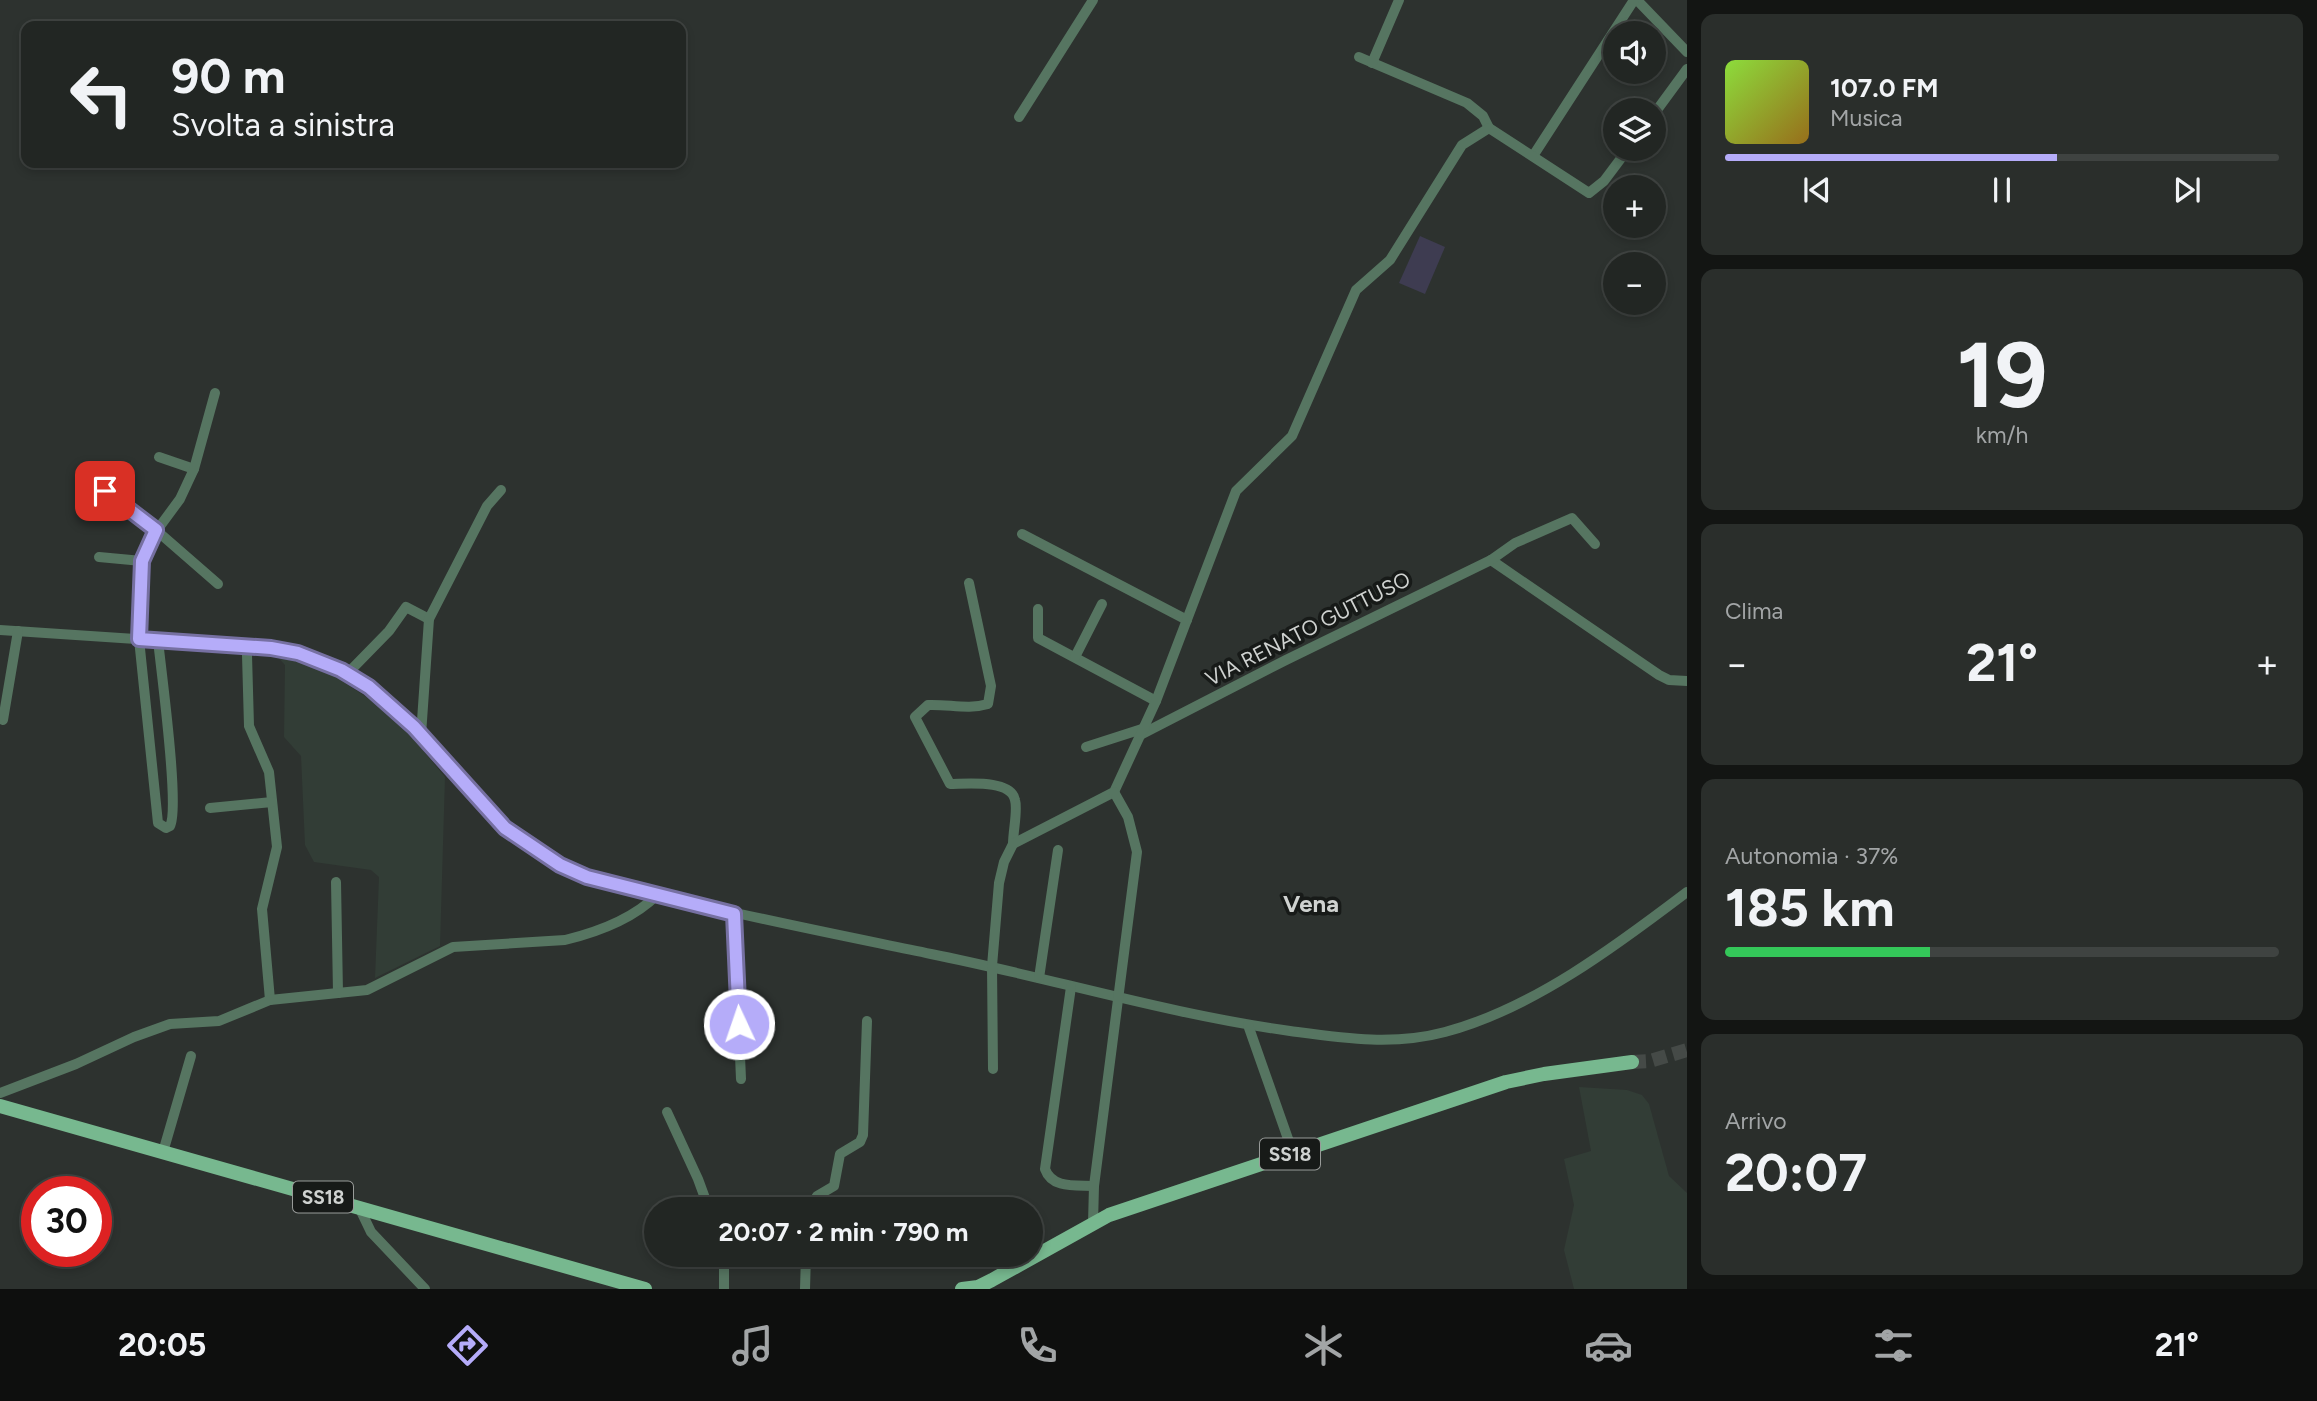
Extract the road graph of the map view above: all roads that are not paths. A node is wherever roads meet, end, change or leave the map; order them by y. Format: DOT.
graph roads {
  1 [pos="1093,0"];
  2 [pos="1399,0"];
  3 [pos="1636,0"];
  4 [pos="1687,52"];
  5 [pos="1359,57"];
  6 [pos="1372,62"];
  7 [pos="1687,69"];
  8 [pos="1666,98"];
  9 [pos="1018,117"];
  10 [pos="1489,128"];
  11 [pos="1532,156"];
  12 [pos="1619,161"];
  13 [pos="215,393"];
  14 [pos="159,457"];
  15 [pos="194,469"];
  16 [pos="501,490"];
  17 [pos="105,491"];
  18 [pos="156,530"];
  19 [pos="1021,534"];
  20 [pos="1595,544"];
  21 [pos="99,557"];
  22 [pos="1491,560"];
  23 [pos="142,561"];
  24 [pos="970,583"];
  25 [pos="218,584"];
  26 [pos="1102,604"];
  27 [pos="1038,609"];
  28 [pos="429,619"];
  29 [pos="1187,621"];
  30 [pos="0,630"];
  31 [pos="18,631"];
  32 [pos="139,639"];
  33 [pos="158,640"];
  34 [pos="247,655"];
  35 [pos="1075,657"];
  36 [pos="347,674"];
  37 [pos="1687,681"];
  38 [pos="1156,701"];
  39 [pos="3,720"];
  40 [pos="1143,731"];
  41 [pos="421,735"];
  42 [pos="1086,747"];
  43 [pos="1114,792"];
  44 [pos="272,802"];
  45 [pos="210,808"];
  46 [pos="1013,844"];
  47 [pos="1058,850"];
  48 [pos="336,882"];
  49 [pos="1687,892"];
  50 [pos="657,895"];
  51 [pos="734,914"];
  52 [pos="992,966"];
  53 [pos="1039,978"];
  54 [pos="1071,986"];
  55 [pos="338,993"];
  56 [pos="1117,998"];
  57 [pos="270,1000"];
  58 [pos="866,1021"];
  59 [pos="1248,1025"];
  60 [pos="191,1056"];
  61 [pos="1633,1062"];
  62 [pos="993,1069"];
  63 [pos="741,1079"];
  64 [pos="0,1093"];
  65 [pos="0,1106"];
  66 [pos="667,1112"];
  67 [pos="163,1152"];
  68 [pos="1293,1153"];
  69 [pos="1094,1186"];
  70 [pos="705,1197"];
  71 [pos="816,1197"];
  72 [pos="359,1207"];
  73 [pos="1093,1223"];
  74 [pos="724,1267"];
  75 [pos="806,1267"];
  76 [pos="976,1288"];
  77 [pos="425,1289"];
  78 [pos="645,1289"];
  79 [pos="724,1289"];
  80 [pos="805,1289"];
  81 [pos="962,1289"];
  1 -- 9 [label="street"];
  2 -- 6 [label="street"];
  3 -- 4 [label="street"];
  3 -- 11 [label="street"];
  5 -- 6 [label="street"];
  6 -- 10 [label="street"];
  7 -- 8 [label="street"];
  10 -- 11 [label="street"];
  10 -- 29 [label="street"];
  11 -- 12 [label="street"];
  13 -- 15 [label="street"];
  14 -- 15 [label="street"];
  15 -- 18 [label="street"];
  16 -- 28 [label="street"];
  17 -- 18 [label="street"];
  18 -- 23 [label="street"];
  18 -- 25 [label="street"];
  19 -- 29 [label="street"];
  20 -- 22 [label="street, VIA RENATO GUTTUSO"];
  21 -- 23 [label="street"];
  22 -- 37 [label="street"];
  22 -- 40 [label="street, VIA RENATO GUTTUSO"];
  23 -- 32 [label="street"];
  24 -- 46 [label="street"];
  26 -- 35 [label="street"];
  27 -- 35 [label="street"];
  28 -- 36 [label="street"];
  28 -- 41 [label="street"];
  29 -- 38 [label="street"];
  30 -- 31 [label="street"];
  31 -- 32 [label="street"];
  31 -- 39 [label="street"];
  32 -- 33 [label="street"];
  32 -- 33 [label="street"];
  33 -- 36 [label="street"];
  34 -- 44 [label="street"];
  35 -- 38 [label="street"];
  36 -- 41 [label="street"];
  38 -- 40 [label="street"];
  40 -- 42 [label="street, VIA RENATO GUTTUSO"];
  40 -- 43 [label="street"];
  41 -- 50 [label="street"];
  43 -- 46 [label="street"];
  43 -- 56 [label="street"];
  44 -- 45 [label="street"];
  44 -- 57 [label="street"];
  46 -- 52 [label="street"];
  47 -- 53 [label="street"];
  48 -- 55 [label="street"];
  49 -- 59 [label="street"];
  50 -- 51 [label="street"];
  50 -- 55 [label="street"];
  51 -- 52 [label="street"];
  51 -- 63 [label="street"];
  52 -- 53 [label="street"];
  52 -- 62 [label="street"];
  53 -- 54 [label="street"];
  54 -- 56 [label="street"];
  54 -- 69 [label="street"];
  55 -- 57 [label="street"];
  56 -- 59 [label="street"];
  56 -- 69 [label="street"];
  57 -- 64 [label="street"];
  58 -- 71 [label="street"];
  59 -- 68 [label="street"];
  60 -- 67 [label="street"];
  61 -- 68 [label="main road, SS18"];
  65 -- 67 [label="main road, SS18"];
  66 -- 70 [label="street"];
  67 -- 72 [label="main road, SS18"];
  68 -- 73 [label="main road, SS18"];
  69 -- 73 [label="street"];
  72 -- 77 [label="street"];
  72 -- 78 [label="main road, SS18"];
  73 -- 76 [label="main road, SS18"];
  74 -- 79 [label="street"];
  75 -- 80 [label="street"];
  76 -- 81 [label="main road, SS18"];
}
